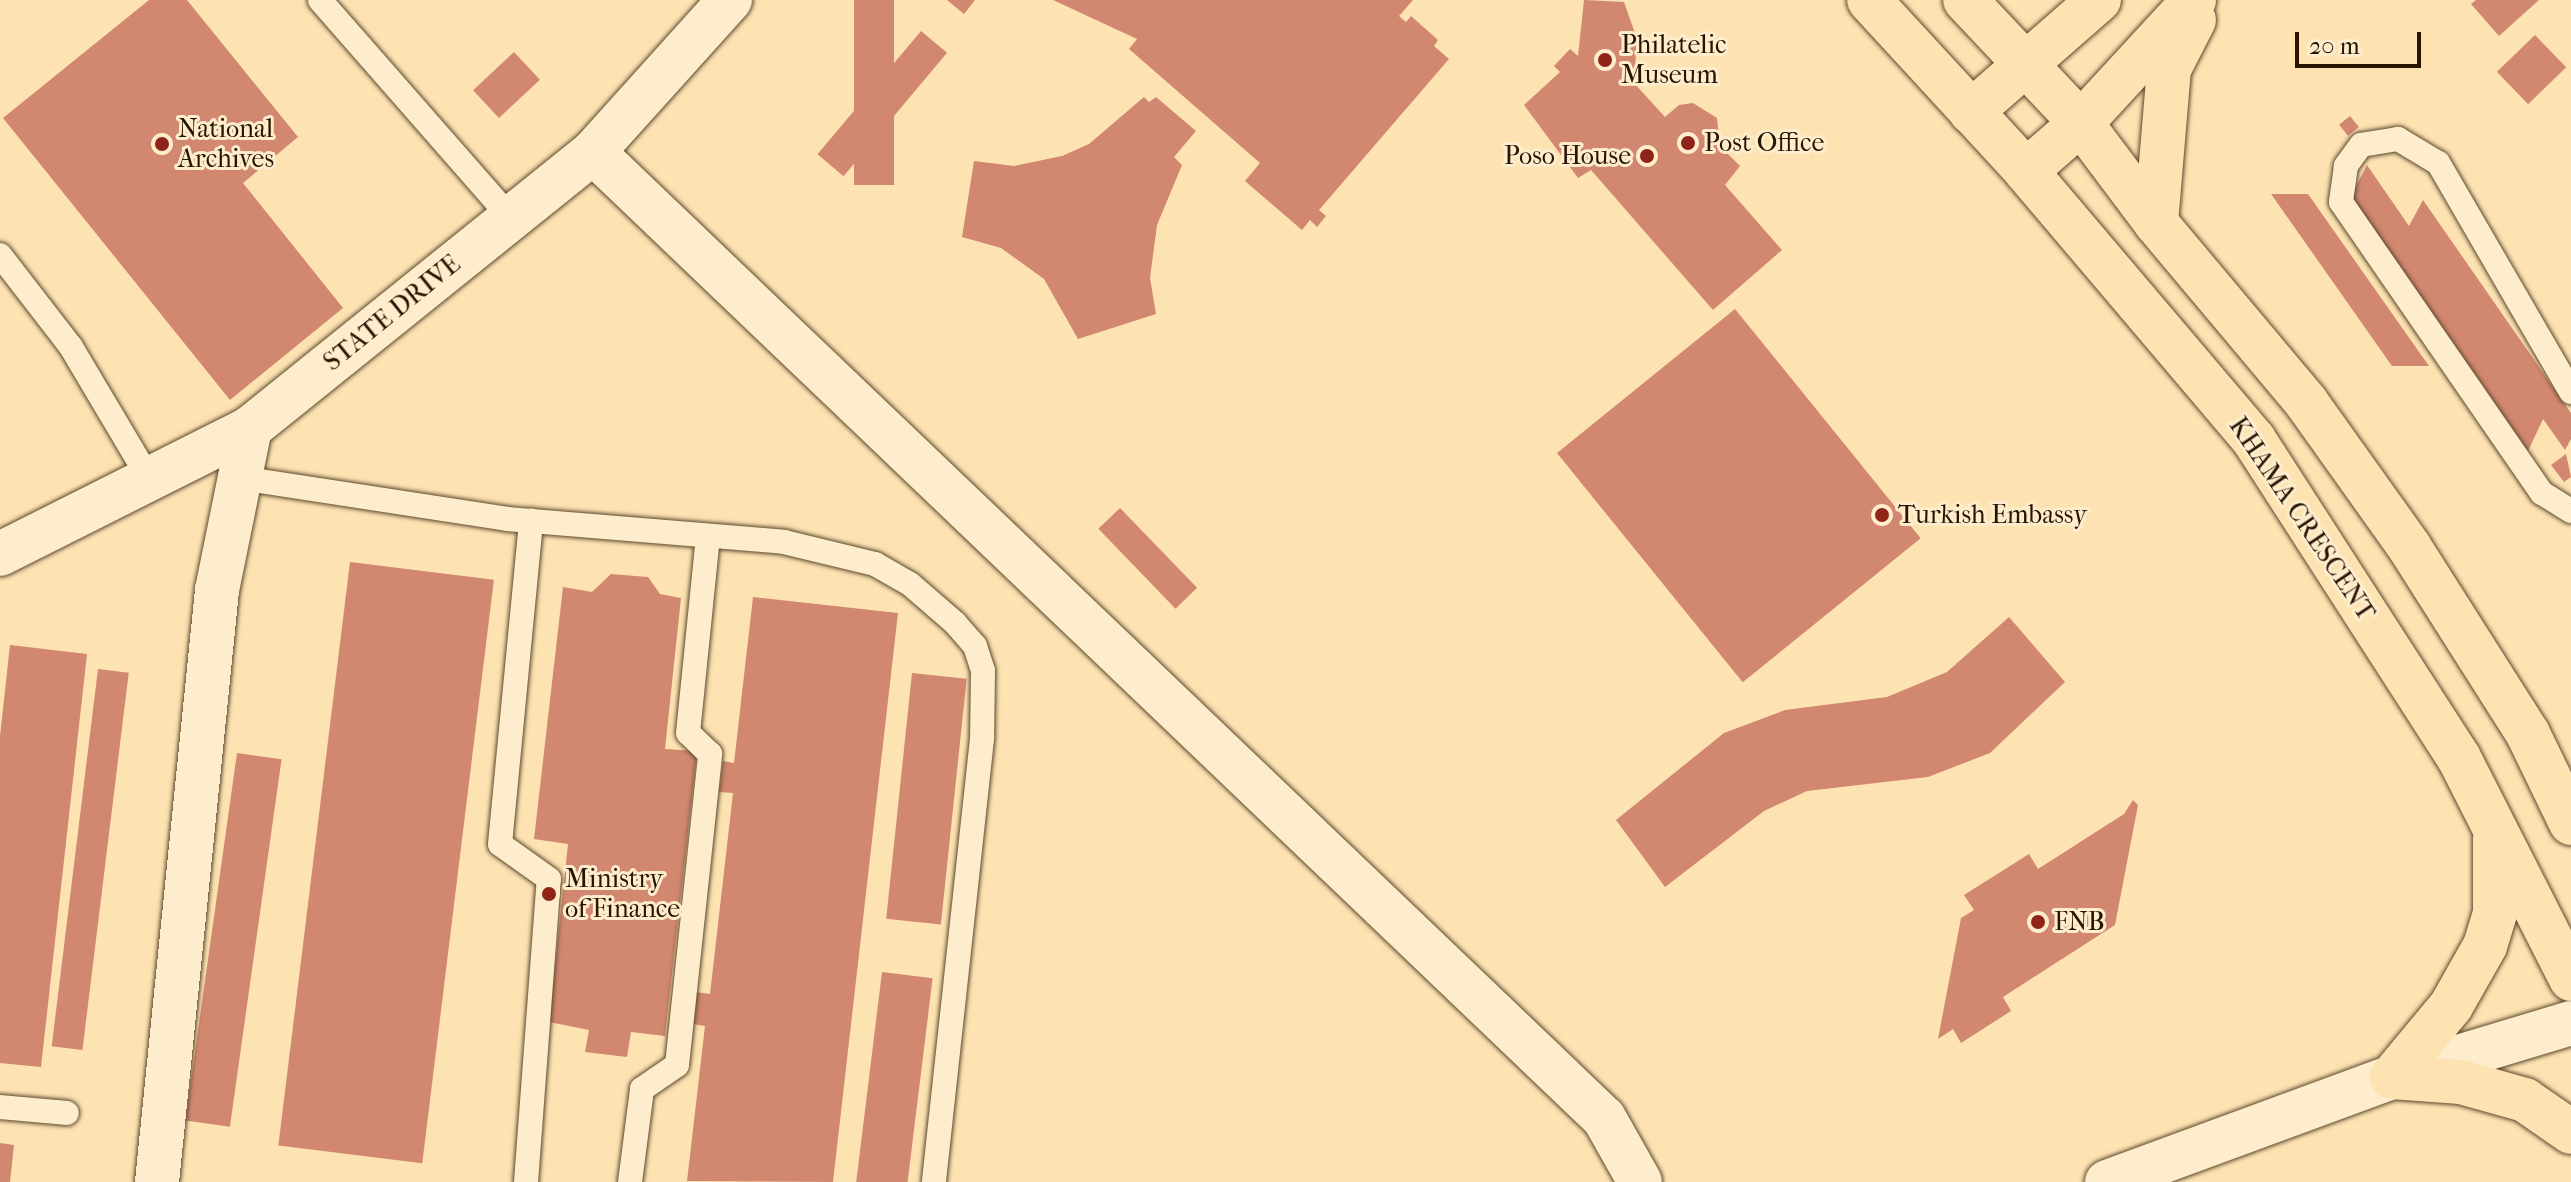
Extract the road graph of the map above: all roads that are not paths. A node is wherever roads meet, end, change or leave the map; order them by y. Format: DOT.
graph roads {
  1 [pos="320,0"];
  2 [pos="730,0"];
  3 [pos="1869,0"];
  4 [pos="1965,0"];
  5 [pos="2099,0"];
  6 [pos="2194,0"];
  7 [pos="2204,0"];
  8 [pos="2025,65"];
  9 [pos="1971,112"];
  10 [pos="2081,123"];
  11 [pos="593,152"];
  12 [pos="2026,171"];
  13 [pos="510,217"];
  14 [pos="2156,223"];
  15 [pos="0,255"];
  16 [pos="2571,392"];
  17 [pos="250,428"];
  18 [pos="240,478"];
  19 [pos="151,482"];
  20 [pos="2571,511"];
  21 [pos="531,520"];
  22 [pos="708,536"];
  23 [pos="0,554"];
  24 [pos="2571,823"];
  25 [pos="2495,825"];
  26 [pos="2571,979"];
  27 [pos="2571,1023"];
  28 [pos="2392,1077"];
  29 [pos="0,1107"];
  30 [pos="67,1113"];
  31 [pos="2571,1132"];
  32 [pos="157,1182"];
  33 [pos="526,1182"];
  34 [pos="630,1182"];
  35 [pos="934,1182"];
  36 [pos="1640,1182"];
  37 [pos="2107,1182"];
  1 -- 13 [label="lane"];
  2 -- 11 [label="street, STATE DRIVE"];
  3 -- 9 [label="main road, KHAMA CRESCENT"];
  4 -- 8 [label="main road"];
  5 -- 8 [label="main road"];
  6 -- 10 [label="main road"];
  7 -- 14 [label="main road"];
  8 -- 9 [label="main road"];
  8 -- 10 [label="main road"];
  9 -- 12 [label="main road, KHAMA CRESCENT"];
  10 -- 12 [label="main road"];
  10 -- 14 [label="main road"];
  11 -- 13 [label="street, STATE DRIVE"];
  11 -- 36 [label="street"];
  12 -- 25 [label="main road, KHAMA CRESCENT"];
  13 -- 17 [label="street, STATE DRIVE"];
  14 -- 24 [label="main road"];
  15 -- 19 [label="lane"];
  16 -- 20 [label="lane"];
  17 -- 18 [label="street"];
  17 -- 19 [label="street, STATE DRIVE"];
  18 -- 21 [label="lane"];
  18 -- 32 [label="street"];
  19 -- 23 [label="street, STATE DRIVE"];
  21 -- 22 [label="lane"];
  21 -- 33 [label="lane"];
  22 -- 34 [label="lane"];
  22 -- 35 [label="lane"];
  25 -- 26 [label="main road, KHAMA CRESCENT"];
  25 -- 28 [label="main road"];
  27 -- 28 [label="street"];
  28 -- 31 [label="main road"];
  28 -- 37 [label="street"];
  29 -- 30 [label="lane"];
}
